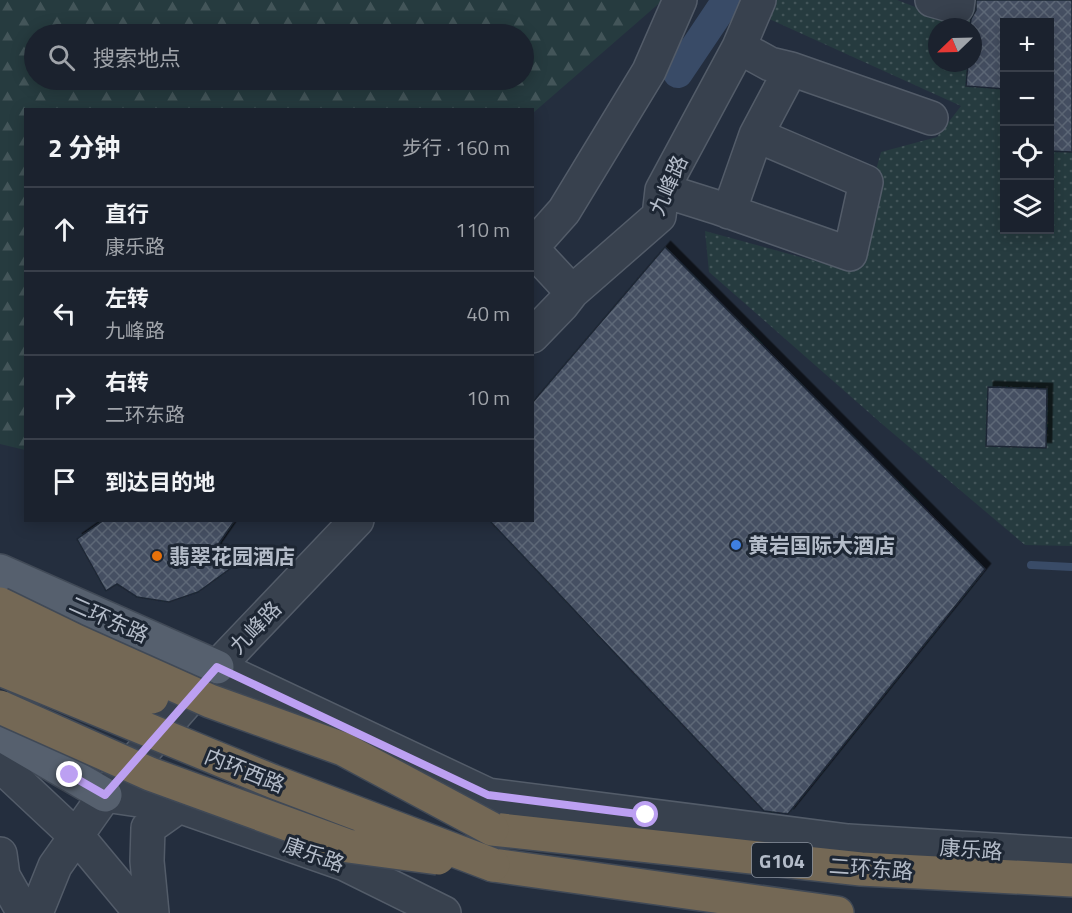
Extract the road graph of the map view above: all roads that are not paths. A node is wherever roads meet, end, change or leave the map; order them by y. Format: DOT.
graph roads {
  1 [pos="680,0"];
  2 [pos="759,0"];
  3 [pos="932,0"];
  4 [pos="958,0"];
  5 [pos="739,47"];
  6 [pos="791,69"];
  7 [pos="932,118"];
  8 [pos="756,135"];
  9 [pos="662,190"];
  10 [pos="729,212"];
  11 [pos="534,246"];
  12 [pos="534,250"];
  13 [pos="572,292"];
  14 [pos="534,334"];
  15 [pos="355,522"];
  16 [pos="0,571"];
  17 [pos="0,604"];
  18 [pos="0,637"];
  19 [pos="217,667"];
  20 [pos="0,669"];
  21 [pos="0,707"];
  22 [pos="0,734"];
  23 [pos="0,765"];
  24 [pos="105,795"];
  25 [pos="179,806"];
  26 [pos="492,829"];
  27 [pos="76,837"];
  28 [pos="0,854"];
  29 [pos="1072,855"];
  30 [pos="492,865"];
  31 [pos="1072,880"];
  32 [pos="24,913"];
  33 [pos="36,913"];
  34 [pos="141,913"];
  35 [pos="152,913"];
  36 [pos="444,913"];
  37 [pos="837,913"];
  1 -- 11 [label="street"];
  2 -- 5 [label="street, 九峰路"];
  3 -- 4 [label="street"];
  5 -- 6 [label="street"];
  5 -- 9 [label="street, 九峰路"];
  6 -- 7 [label="street"];
  6 -- 8 [label="street"];
  8 -- 10 [label="street"];
  8 -- 10 [label="street"];
  9 -- 10 [label="street"];
  9 -- 13 [label="street, 九峰路"];
  12 -- 13 [label="street"];
  13 -- 14 [label="street, 九峰路"];
  15 -- 19 [label="street, 九峰路"];
  16 -- 19 [label="main road, 二环东路"];
  17 -- 26 [label="highway, bridge"];
  18 -- 26 [label="highway, 内环西路, bridge"];
  19 -- 24 [label="street, 九峰路"];
  19 -- 29 [label="street, 康乐路"];
  20 -- 30 [label="highway, 内环西路, bridge"];
  21 -- 30 [label="highway, bridge"];
  22 -- 24 [label="main road"];
  23 -- 27 [label="street"];
  24 -- 25 [label="street, 康乐路"];
  24 -- 27 [label="street, 九峰路"];
  25 -- 35 [label="street"];
  25 -- 36 [label="street, 康乐路"];
  26 -- 31 [label="highway, 二环东路 / G104"];
  27 -- 33 [label="street, 九峰路"];
  27 -- 34 [label="street"];
  28 -- 32 [label="street"];
  30 -- 37 [label="highway, G104"];
}
